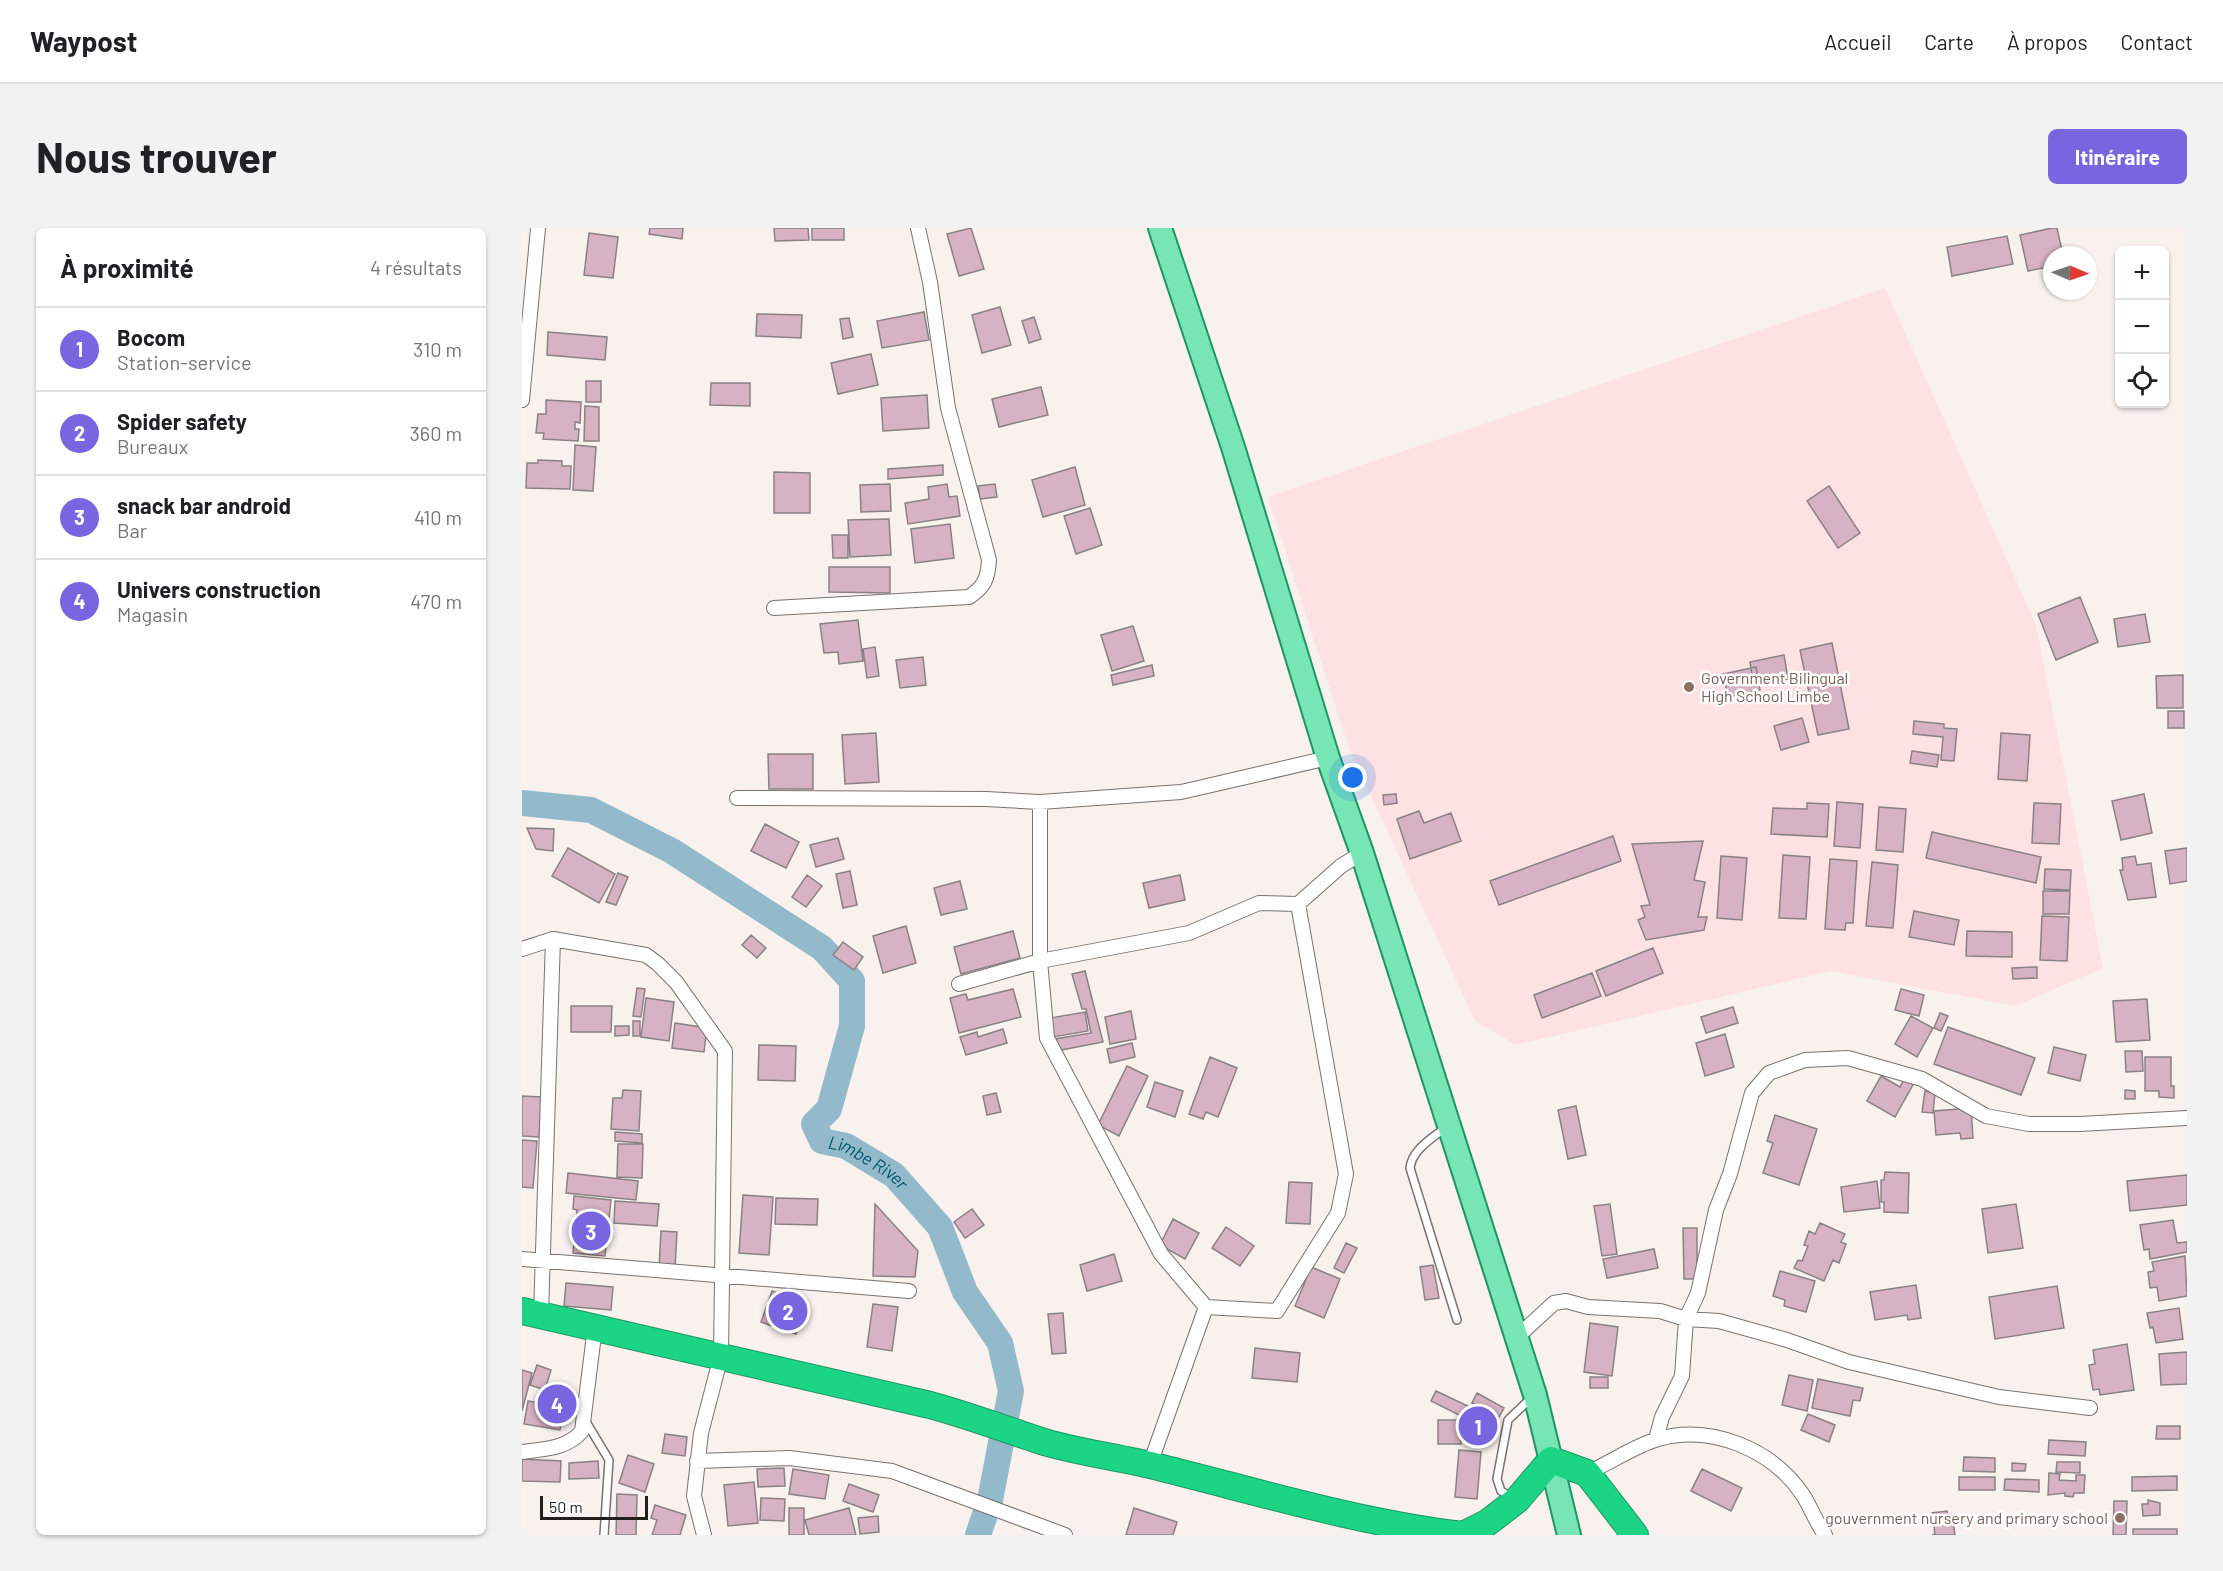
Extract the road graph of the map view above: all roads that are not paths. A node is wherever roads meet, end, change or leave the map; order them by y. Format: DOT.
graph roads {
  1 [pos="538,228"];
  2 [pos="918,228"];
  3 [pos="1160,228"];
  4 [pos="522,400"];
  5 [pos="774,608"];
  6 [pos="1328,758"];
  7 [pos="737,798"];
  8 [pos="1040,802"];
  9 [pos="1362,853"];
  10 [pos="1298,904"];
  11 [pos="553,939"];
  12 [pos="522,949"];
  13 [pos="1040,961"];
  14 [pos="959,984"];
  15 [pos="2187,1118"];
  16 [pos="1448,1125"];
  17 [pos="522,1259"];
  18 [pos="543,1261"];
  19 [pos="722,1274"];
  20 [pos="909,1291"];
  21 [pos="1206,1307"];
  22 [pos="532,1312"];
  23 [pos="1686,1319"];
  24 [pos="1457,1320"];
  25 [pos="595,1327"];
  26 [pos="1517,1337"];
  27 [pos="721,1356"];
  28 [pos="1535,1395"];
  29 [pos="2090,1408"];
  30 [pos="584,1418"];
  31 [pos="1656,1439"];
  32 [pos="522,1452"];
  33 [pos="1551,1460"];
  34 [pos="697,1461"];
  35 [pos="1150,1464"];
  36 [pos="1587,1473"];
  37 [pos="1517,1500"];
  38 [pos="1411,1531"];
  39 [pos="604,1535"];
  40 [pos="704,1535"];
  41 [pos="1065,1535"];
  42 [pos="1463,1535"];
  43 [pos="1569,1535"];
  44 [pos="1635,1535"];
  45 [pos="1825,1535"];
  1 -- 4 [label="street"];
  2 -- 5 [label="street"];
  3 -- 6 [label="main road"];
  6 -- 8 [label="street"];
  6 -- 9 [label="main road"];
  7 -- 8 [label="street"];
  8 -- 13 [label="street"];
  9 -- 10 [label="street"];
  9 -- 16 [label="main road"];
  10 -- 13 [label="street"];
  10 -- 21 [label="street"];
  11 -- 12 [label="street"];
  11 -- 18 [label="street"];
  11 -- 19 [label="street"];
  13 -- 14 [label="street"];
  13 -- 21 [label="street"];
  15 -- 23 [label="street"];
  16 -- 24 [label="lane"];
  16 -- 26 [label="main road"];
  17 -- 18 [label="street"];
  18 -- 19 [label="street"];
  18 -- 22 [label="street"];
  19 -- 20 [label="street"];
  19 -- 27 [label="street"];
  21 -- 35 [label="street"];
  22 -- 25 [label="highway"];
  23 -- 26 [label="street"];
  23 -- 29 [label="street"];
  23 -- 31 [label="street"];
  25 -- 27 [label="highway"];
  25 -- 30 [label="street"];
  26 -- 28 [label="main road"];
  27 -- 34 [label="street"];
  27 -- 35 [label="highway"];
  28 -- 33 [label="main road"];
  28 -- 37 [label="lane"];
  30 -- 32 [label="street"];
  30 -- 39 [label="lane"];
  31 -- 36 [label="street"];
  31 -- 45 [label="street"];
  33 -- 36 [label="highway"];
  33 -- 37 [label="highway"];
  33 -- 43 [label="main road"];
  34 -- 40 [label="street"];
  34 -- 41 [label="street"];
  35 -- 38 [label="highway"];
  36 -- 44 [label="highway"];
  37 -- 42 [label="highway"];
  38 -- 42 [label="highway"];
}
